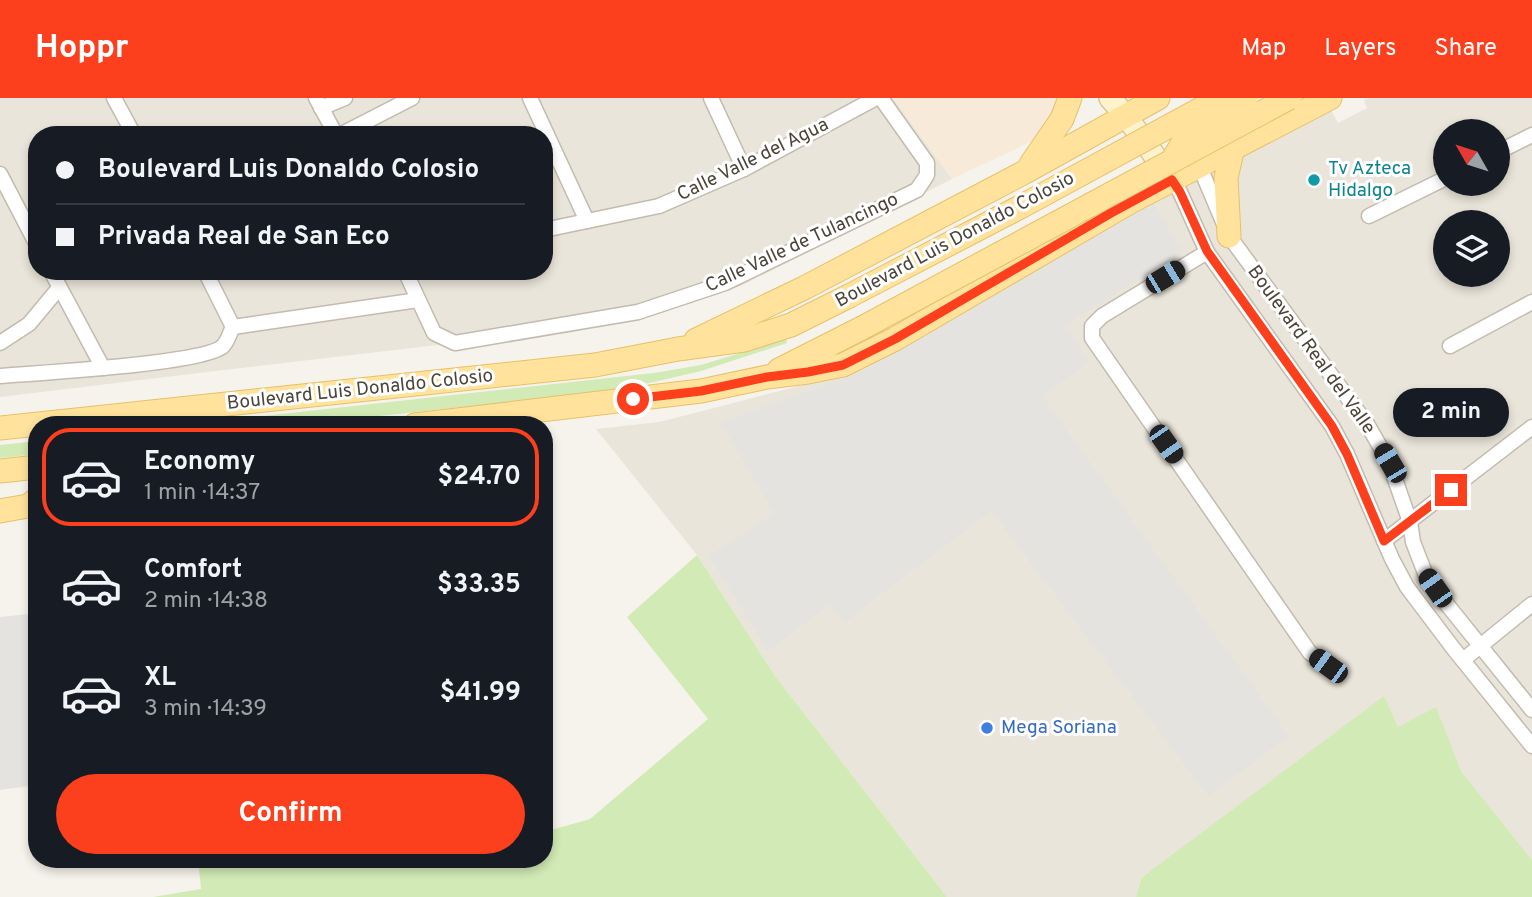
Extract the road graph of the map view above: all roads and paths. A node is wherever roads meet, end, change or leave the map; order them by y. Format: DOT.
graph roads {
  1 [pos="114,98"];
  2 [pos="345,98"];
  3 [pos="412,98"];
  4 [pos="530,98"];
  5 [pos="710,98"];
  6 [pos="879,98"];
  7 [pos="1070,98"];
  8 [pos="1110,98"];
  9 [pos="1199,98"];
  10 [pos="1221,98"];
  11 [pos="1246,98"];
  12 [pos="1289,98"];
  13 [pos="1330,98"];
  14 [pos="1155,99"];
  15 [pos="319,103"];
  16 [pos="1125,116"];
  17 [pos="129,126"];
  18 [pos="333,126"];
  19 [pos="356,126"];
  20 [pos="543,126"];
  21 [pos="1532,135"];
  22 [pos="1090,136"];
  23 [pos="1235,146"];
  24 [pos="1510,146"];
  25 [pos="553,148"];
  26 [pos="1199,165"];
  27 [pos="744,169"];
  28 [pos="1172,170"];
  29 [pos="1025,172"];
  30 [pos="0,174"];
  31 [pos="1433,184"];
  32 [pos="1130,202"];
  33 [pos="1369,216"];
  34 [pos="587,221"];
  35 [pos="28,227"];
  36 [pos="553,228"];
  37 [pos="1229,236"];
  38 [pos="1207,251"];
  39 [pos="55,280"];
  40 [pos="210,280"];
  41 [pos="409,280"];
  42 [pos="59,288"];
  43 [pos="418,300"];
  44 [pos="1532,302"];
  45 [pos="233,327"];
  46 [pos="0,343"];
  47 [pos="1450,346"];
  48 [pos="678,348"];
  49 [pos="103,368"];
  50 [pos="0,376"];
  51 [pos="767,377"];
  52 [pos="113,416"];
  53 [pos="491,416"];
  54 [pos="28,425"];
  55 [pos="1532,427"];
  56 [pos="0,428"];
  57 [pos="28,468"];
  58 [pos="0,471"];
  59 [pos="28,505"];
  60 [pos="0,511"];
  61 [pos="1410,522"];
  62 [pos="1384,541"];
  63 [pos="1425,573"];
  64 [pos="1407,587"];
  65 [pos="1532,604"];
  66 [pos="1480,646"];
  67 [pos="1463,660"];
  68 [pos="1328,666"];
  69 [pos="1532,710"];
  70 [pos="1532,746"];
  1 -- 17 [label="street"];
  2 -- 15 [label="street"];
  3 -- 19 [label="street"];
  4 -- 20 [label="street"];
  5 -- 27 [label="street"];
  6 -- 27 [label="street, Calle Valle del Agua"];
  6 -- 43 [label="street, Calle Valle de Tulancingo"];
  7 -- 29 [label="main road"];
  8 -- 16 [label="main road"];
  9 -- 23 [label="main road"];
  10 -- 48 [label="main road, Boulevard Luis Donaldo Colosio, bridge"];
  11 -- 28 [label="main road, bridge"];
  12 -- 28 [label="main road, Boulevard Luis Donaldo Colosio, bridge"];
  13 -- 23 [label="main road, Boulevard Luis Donaldo Colosio"];
  14 -- 16 [label="main road, Boulevard Luis Donaldo Colosio"];
  14 -- 26 [label="main road"];
  15 -- 18 [label="street"];
  16 -- 22 [label="main road, Boulevard Luis Donaldo Colosio"];
  16 -- 28 [label="main road"];
  21 -- 24 [label="street"];
  22 -- 29 [label="main road, Boulevard Luis Donaldo Colosio"];
  22 -- 32 [label="main road"];
  23 -- 26 [label="main road, Boulevard Luis Donaldo Colosio"];
  23 -- 37 [label="main road"];
  25 -- 34 [label="street"];
  26 -- 28 [label="main road, Boulevard Luis Donaldo Colosio"];
  26 -- 37 [label="street, Boulevard Real del Valle"];
  27 -- 34 [label="street, Calle Valle del Agua"];
  28 -- 32 [label="main road, Boulevard Luis Donaldo Colosio"];
  28 -- 38 [label="street, Boulevard Real del Valle"];
  28 -- 51 [label="main road, Boulevard Luis Donaldo Colosio, bridge"];
  29 -- 48 [label="main road, Boulevard Luis Donaldo Colosio"];
  30 -- 35 [label="street"];
  31 -- 33 [label="street"];
  32 -- 51 [label="main road, Boulevard Luis Donaldo Colosio"];
  34 -- 36 [label="street, Calle Valle del Agua"];
  37 -- 61 [label="street, Boulevard Real del Valle"];
  38 -- 62 [label="street, Boulevard Real del Valle"];
  38 -- 68 [label="street"];
  39 -- 42 [label="street"];
  40 -- 45 [label="street"];
  41 -- 43 [label="street, Calle Valle de Tulancingo"];
  42 -- 46 [label="street"];
  42 -- 49 [label="street"];
  43 -- 45 [label="street"];
  44 -- 47 [label="street"];
  45 -- 49 [label="street"];
  48 -- 52 [label="main road, Boulevard Luis Donaldo Colosio"];
  49 -- 50 [label="street"];
  51 -- 53 [label="main road, Boulevard Luis Donaldo Colosio"];
  54 -- 56 [label="main road, Boulevard Luis Donaldo Colosio"];
  55 -- 61 [label="street"];
  57 -- 58 [label="main road"];
  59 -- 60 [label="main road"];
  61 -- 62 [label="street"];
  61 -- 63 [label="street, Boulevard Real del Valle"];
  62 -- 64 [label="street, Boulevard Real del Valle"];
  63 -- 64 [label="street"];
  63 -- 66 [label="street, Boulevard Real del Valle"];
  64 -- 67 [label="street, Boulevard Real del Valle"];
  65 -- 66 [label="street"];
  66 -- 67 [label="street"];
  66 -- 69 [label="street, Boulevard Real del Valle"];
  67 -- 70 [label="street, Boulevard Real del Valle"];
}
